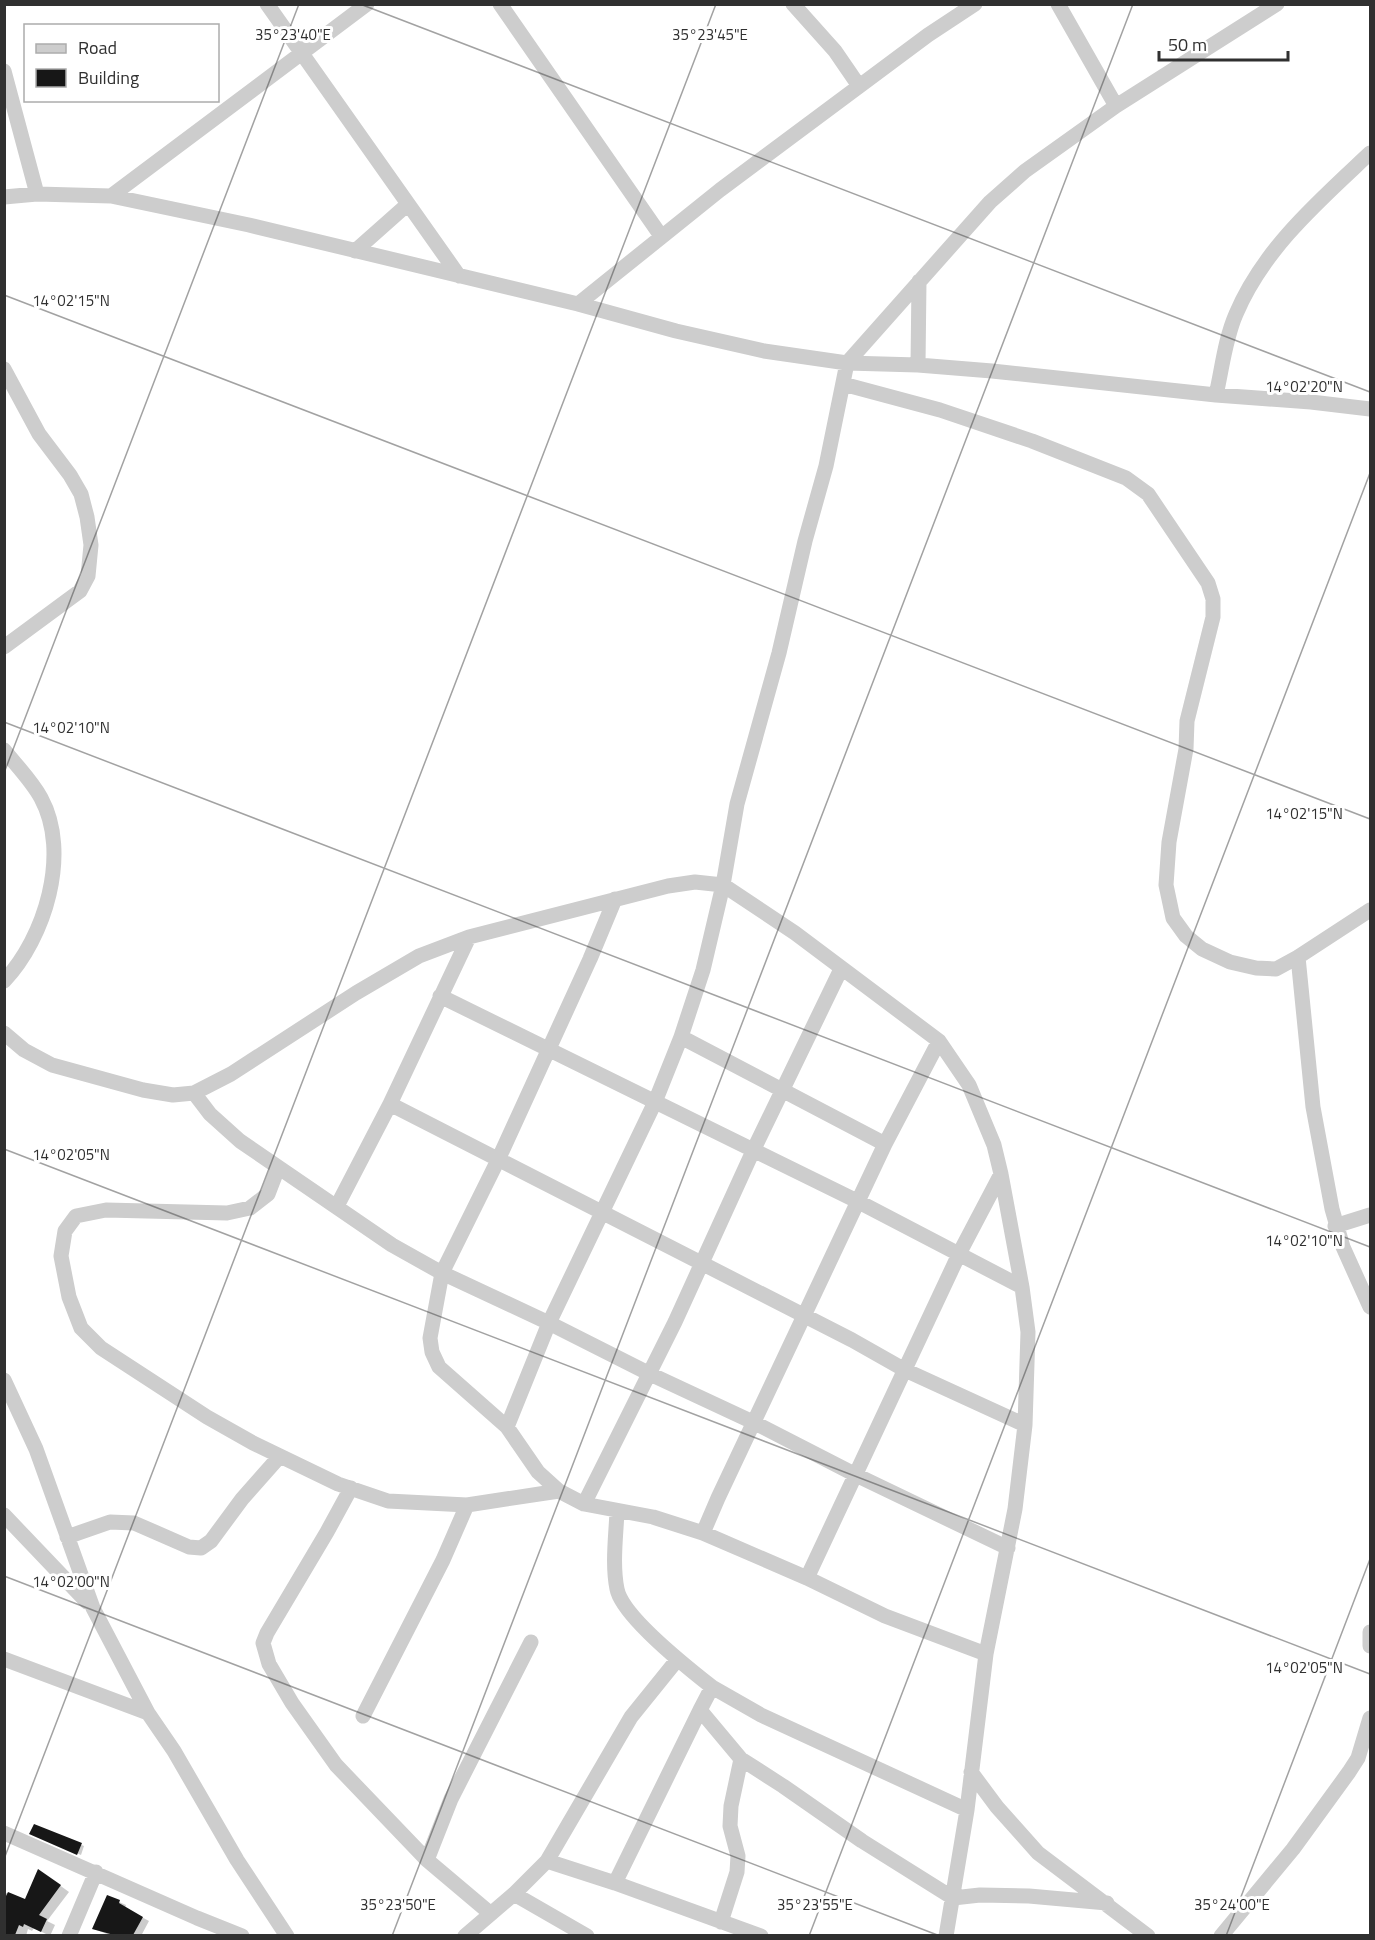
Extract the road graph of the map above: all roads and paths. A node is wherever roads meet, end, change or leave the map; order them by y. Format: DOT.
graph roads {
  1 [pos="267,4"];
  2 [pos="367,4"];
  3 [pos="500,4"];
  4 [pos="793,4"];
  5 [pos="975,4"];
  6 [pos="1058,4"];
  7 [pos="1277,4"];
  8 [pos="303,53"];
  9 [pos="4,71"];
  10 [pos="859,86"];
  11 [pos="1116,106"];
  12 [pos="1371,153"];
  13 [pos="37,194"];
  14 [pos="6,196"];
  15 [pos="111,196"];
  16 [pos="408,204"];
  17 [pos="661,236"];
  18 [pos="355,251"];
  19 [pos="459,276"];
  20 [pos="919,281"];
  21 [pos="578,304"];
  22 [pos="847,363"];
  23 [pos="918,365"];
  24 [pos="4,369"];
  25 [pos="843,384"];
  26 [pos="1216,395"];
  27 [pos="1371,409"];
  28 [pos="4,647"];
  29 [pos="4,750"];
  30 [pos="723,885"];
  31 [pos="615,899"];
  32 [pos="1371,910"];
  33 [pos="469,937"];
  34 [pos="1298,957"];
  35 [pos="840,969"];
  36 [pos="4,981"];
  37 [pos="440,996"];
  38 [pos="4,1033"];
  39 [pos="681,1037"];
  40 [pos="939,1041"];
  41 [pos="548,1051"];
  42 [pos="782,1090"];
  43 [pos="194,1093"];
  44 [pos="655,1102"];
  45 [pos="390,1104"];
  46 [pos="885,1144"];
  47 [pos="753,1151"];
  48 [pos="498,1160"];
  49 [pos="278,1168"];
  50 [pos="1001,1174"];
  51 [pos="859,1202"];
  52 [pos="337,1206"];
  53 [pos="603,1213"];
  54 [pos="1371,1215"];
  55 [pos="1335,1226"];
  56 [pos="960,1252"];
  57 [pos="703,1264"];
  58 [pos="442,1273"];
  59 [pos="1022,1287"];
  60 [pos="1371,1307"];
  61 [pos="804,1315"];
  62 [pos="549,1323"];
  63 [pos="904,1370"];
  64 [pos="650,1374"];
  65 [pos="4,1380"];
  66 [pos="755,1423"];
  67 [pos="1025,1425"];
  68 [pos="507,1427"];
  69 [pos="280,1456"];
  70 [pos="856,1475"];
  71 [pos="351,1488"];
  72 [pos="559,1491"];
  73 [pos="584,1504"];
  74 [pos="467,1505"];
  75 [pos="618,1511"];
  76 [pos="4,1515"];
  77 [pos="703,1533"];
  78 [pos="67,1537"];
  79 [pos="1008,1548"];
  80 [pos="807,1578"];
  81 [pos="93,1608"];
  82 [pos="1371,1632"];
  83 [pos="531,1642"];
  84 [pos="1371,1646"];
  85 [pos="986,1654"];
  86 [pos="4,1659"];
  87 [pos="677,1660"];
  88 [pos="712,1687"];
  89 [pos="700,1710"];
  90 [pos="148,1713"];
  91 [pos="363,1716"];
  92 [pos="1371,1718"];
  93 [pos="741,1759"];
  94 [pos="971,1772"];
  95 [pos="967,1810"];
  96 [pos="4,1833"];
  97 [pos="427,1860"];
  98 [pos="546,1861"];
  99 [pos="96,1872"];
  100 [pos="615,1883"];
  101 [pos="514,1894"];
  102 [pos="953,1898"];
  103 [pos="1107,1903"];
  104 [pos="491,1914"];
  105 [pos="721,1922"];
  106 [pos="482,1930"];
  107 [pos="69,1935"];
  108 [pos="242,1935"];
  109 [pos="287,1935"];
  110 [pos="465,1935"];
  111 [pos="587,1935"];
  112 [pos="761,1935"];
  113 [pos="946,1935"];
  114 [pos="1148,1935"];
  115 [pos="1221,1935"];
  1 -- 8 [label="street"];
  2 -- 8 [label="street"];
  3 -- 17 [label="street"];
  4 -- 10 [label="street"];
  5 -- 10 [label="street"];
  6 -- 11 [label="street"];
  7 -- 11 [label="street"];
  8 -- 15 [label="street"];
  8 -- 16 [label="street"];
  9 -- 13 [label="street"];
  10 -- 17 [label="street"];
  11 -- 20 [label="street"];
  12 -- 26 [label="street"];
  13 -- 14 [label="street"];
  13 -- 15 [label="street"];
  15 -- 18 [label="street"];
  16 -- 18 [label="street"];
  16 -- 19 [label="street"];
  17 -- 21 [label="street"];
  18 -- 19 [label="street"];
  19 -- 21 [label="street"];
  20 -- 22 [label="street"];
  20 -- 23 [label="street"];
  21 -- 22 [label="street"];
  22 -- 23 [label="street"];
  22 -- 25 [label="street"];
  23 -- 26 [label="street"];
  24 -- 28 [label="street"];
  25 -- 30 [label="street"];
  25 -- 34 [label="street"];
  26 -- 27 [label="street"];
  29 -- 36 [label="street"];
  30 -- 31 [label="street"];
  30 -- 35 [label="street"];
  30 -- 39 [label="street"];
  31 -- 33 [label="street"];
  31 -- 41 [label="street"];
  32 -- 34 [label="street"];
  33 -- 37 [label="street"];
  33 -- 43 [label="street"];
  34 -- 55 [label="street"];
  35 -- 40 [label="street"];
  35 -- 42 [label="street"];
  37 -- 41 [label="street"];
  37 -- 45 [label="street"];
  38 -- 43 [label="street"];
  39 -- 42 [label="street"];
  39 -- 44 [label="street"];
  40 -- 46 [label="street"];
  40 -- 50 [label="street"];
  41 -- 44 [label="street"];
  41 -- 48 [label="street"];
  42 -- 46 [label="street"];
  42 -- 47 [label="street"];
  43 -- 49 [label="street"];
  44 -- 47 [label="street"];
  44 -- 53 [label="street"];
  45 -- 48 [label="street"];
  45 -- 52 [label="street"];
  46 -- 51 [label="street"];
  47 -- 51 [label="street"];
  47 -- 57 [label="street"];
  48 -- 53 [label="street"];
  48 -- 58 [label="street"];
  49 -- 52 [label="street"];
  49 -- 69 [label="street"];
  50 -- 56 [label="street"];
  50 -- 59 [label="street"];
  51 -- 56 [label="street"];
  51 -- 61 [label="street"];
  52 -- 58 [label="street"];
  53 -- 57 [label="street"];
  53 -- 62 [label="street"];
  54 -- 55 [label="street"];
  55 -- 60 [label="street"];
  56 -- 59 [label="street"];
  56 -- 63 [label="street"];
  57 -- 61 [label="street"];
  57 -- 64 [label="street"];
  58 -- 62 [label="street"];
  58 -- 68 [label="street"];
  59 -- 67 [label="street"];
  61 -- 63 [label="street"];
  61 -- 66 [label="street"];
  62 -- 64 [label="street"];
  62 -- 68 [label="street"];
  63 -- 67 [label="street"];
  63 -- 70 [label="street"];
  64 -- 66 [label="street"];
  64 -- 73 [label="street"];
  65 -- 78 [label="street"];
  66 -- 70 [label="street"];
  66 -- 77 [label="street"];
  67 -- 79 [label="street"];
  68 -- 72 [label="street"];
  69 -- 71 [label="street"];
  69 -- 78 [label="street"];
  70 -- 79 [label="street"];
  70 -- 80 [label="street"];
  71 -- 74 [label="street"];
  71 -- 97 [label="street"];
  72 -- 73 [label="street"];
  72 -- 74 [label="street"];
  73 -- 75 [label="street"];
  74 -- 91 [label="street"];
  75 -- 77 [label="street"];
  75 -- 87 [label="street"];
  76 -- 81 [label="street"];
  77 -- 80 [label="street"];
  78 -- 81 [label="street"];
  79 -- 85 [label="street"];
  80 -- 85 [label="street"];
  81 -- 90 [label="street"];
  82 -- 84 [label="street"];
  83 -- 97 [label="street"];
  85 -- 94 [label="street"];
  86 -- 90 [label="street"];
  87 -- 88 [label="street"];
  87 -- 98 [label="street"];
  88 -- 89 [label="street"];
  88 -- 95 [label="street"];
  89 -- 93 [label="street"];
  89 -- 100 [label="street"];
  90 -- 109 [label="street"];
  92 -- 115 [label="street"];
  93 -- 102 [label="street"];
  93 -- 105 [label="street"];
  94 -- 95 [label="street"];
  94 -- 103 [label="street"];
  95 -- 102 [label="street"];
  96 -- 99 [label="street"];
  97 -- 104 [label="street"];
  98 -- 100 [label="street"];
  98 -- 101 [label="street"];
  99 -- 107 [label="street"];
  99 -- 108 [label="street"];
  100 -- 105 [label="street"];
  101 -- 104 [label="street"];
  101 -- 111 [label="street"];
  102 -- 103 [label="street"];
  102 -- 113 [label="street"];
  103 -- 114 [label="street"];
  104 -- 106 [label="street"];
  105 -- 112 [label="street"];
  106 -- 110 [label="street"];
}
